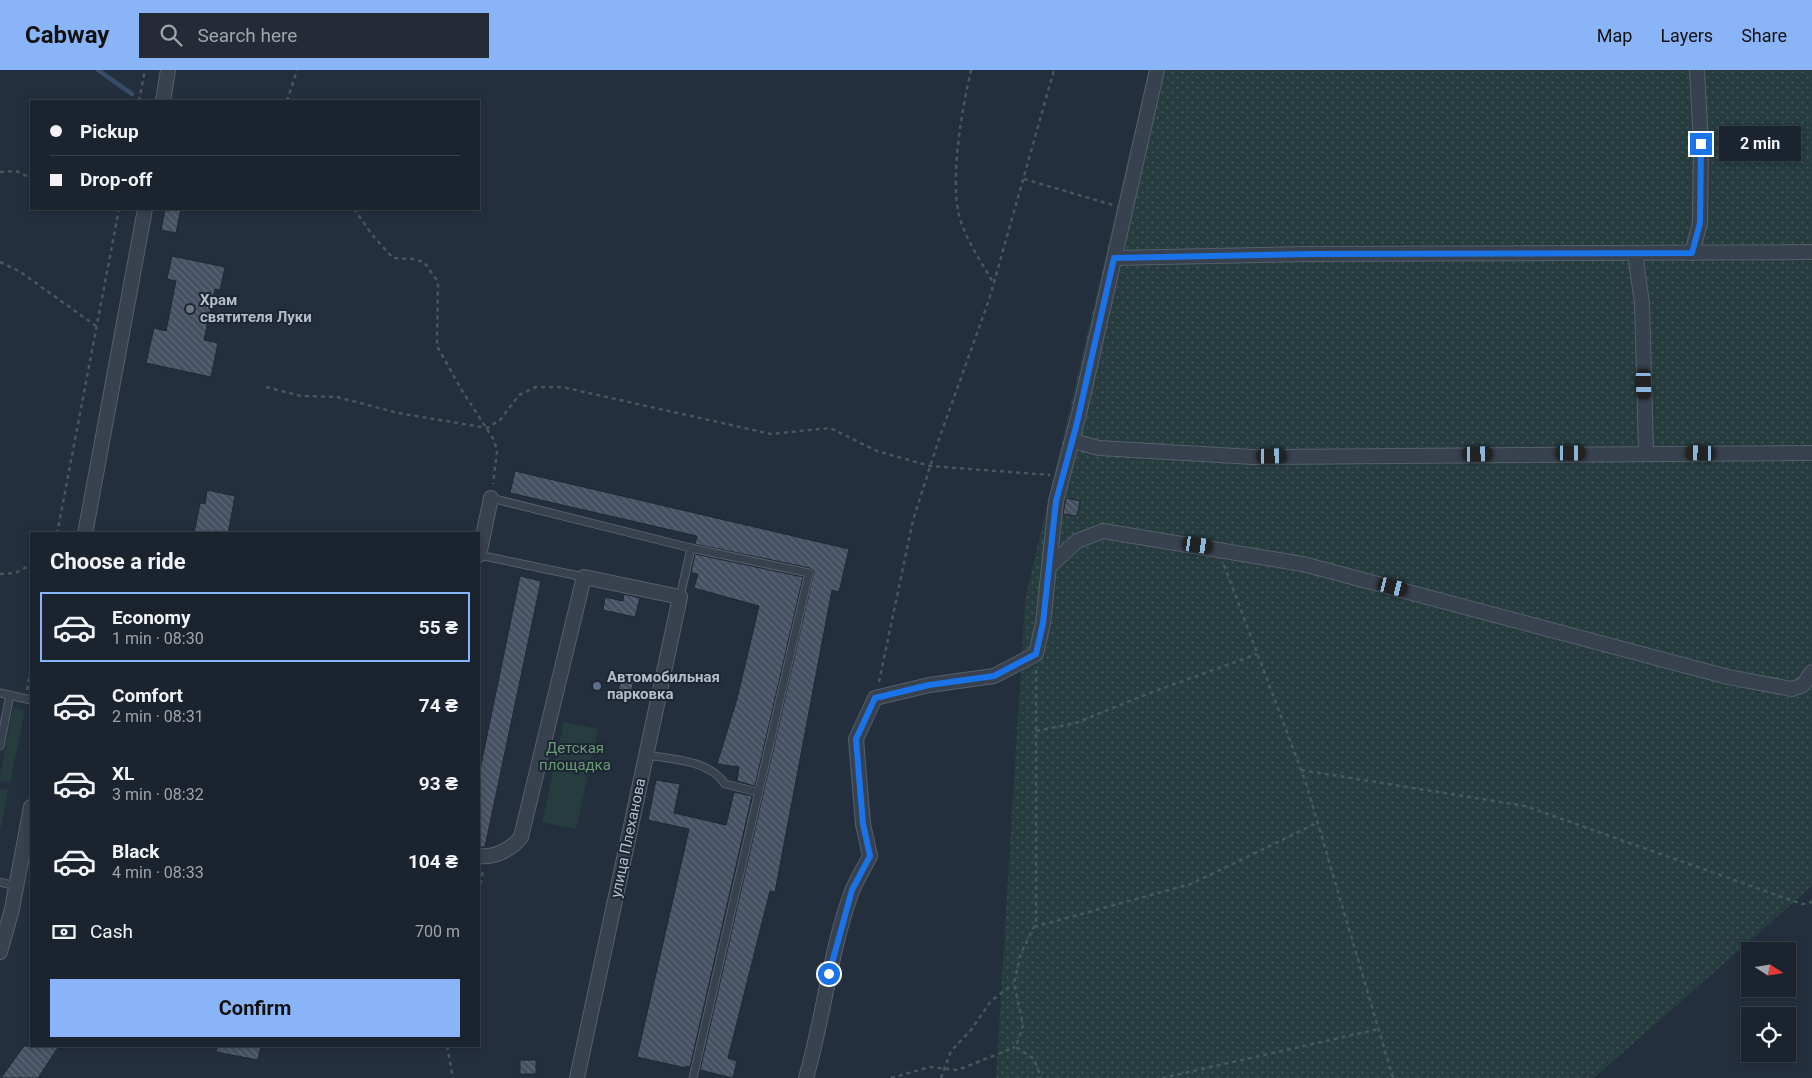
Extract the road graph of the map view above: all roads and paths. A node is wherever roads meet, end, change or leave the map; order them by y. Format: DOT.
graph roads {
  1 [pos="145,70"];
  2 [pos="168,70"];
  3 [pos="297,70"];
  4 [pos="971,70"];
  5 [pos="1054,70"];
  6 [pos="1157,70"];
  7 [pos="1697,70"];
  8 [pos="139,100"];
  9 [pos="163,100"];
  10 [pos="288,100"];
  11 [pos="0,172"];
  12 [pos="30,178"];
  13 [pos="1024,179"];
  14 [pos="1113,205"];
  15 [pos="118,210"];
  16 [pos="145,210"];
  17 [pos="355,210"];
  18 [pos="1812,252"];
  19 [pos="1692,253"];
  20 [pos="1636,254"];
  21 [pos="1114,258"];
  22 [pos="0,262"];
  23 [pos="994,284"];
  24 [pos="96,327"];
  25 [pos="266,387"];
  26 [pos="487,428"];
  27 [pos="1073,441"];
  28 [pos="1646,452"];
  29 [pos="1812,453"];
  30 [pos="930,466"];
  31 [pos="1050,475"];
  32 [pos="491,498"];
  33 [pos="57,532"];
  34 [pos="85,532"];
  35 [pos="691,548"];
  36 [pos="1218,548"];
  37 [pos="480,550"];
  38 [pos="480,555"];
  39 [pos="30,566"];
  40 [pos="1050,566"];
  41 [pos="0,574"];
  42 [pos="584,577"];
  43 [pos="680,597"];
  44 [pos="1036,654"];
  45 [pos="1257,654"];
  46 [pos="1812,672"];
  47 [pos="0,693"];
  48 [pos="10,695"];
  49 [pos="875,698"];
  50 [pos="30,700"];
  51 [pos="1036,731"];
  52 [pos="0,746"];
  53 [pos="646,755"];
  54 [pos="1301,770"];
  55 [pos="758,792"];
  56 [pos="30,812"];
  57 [pos="1317,823"];
  58 [pos="483,857"];
  59 [pos="0,882"];
  60 [pos="480,883"];
  61 [pos="16,886"];
  62 [pos="1812,902"];
  63 [pos="1034,927"];
  64 [pos="0,952"];
  65 [pos="1014,983"];
  66 [pos="1379,1029"];
  67 [pos="447,1047"];
  68 [pos="1016,1047"];
  69 [pos="945,1069"];
  70 [pos="453,1078"];
  71 [pos="577,1078"];
  72 [pos="693,1078"];
  73 [pos="806,1078"];
  74 [pos="890,1078"];
  75 [pos="941,1078"];
  76 [pos="1041,1078"];
  77 [pos="1162,1078"];
  78 [pos="1392,1078"];
  1 -- 8 [label="path"];
  2 -- 9 [label="street"];
  3 -- 10 [label="path"];
  4 -- 23 [label="path"];
  5 -- 13 [label="path"];
  6 -- 21 [label="street"];
  7 -- 19 [label="street"];
  11 -- 12 [label="path"];
  13 -- 14 [label="path"];
  13 -- 23 [label="path"];
  15 -- 24 [label="path"];
  16 -- 34 [label="street"];
  17 -- 26 [label="path"];
  18 -- 19 [label="street"];
  19 -- 20 [label="street"];
  20 -- 21 [label="street"];
  20 -- 28 [label="street"];
  21 -- 27 [label="street"];
  22 -- 24 [label="path"];
  23 -- 30 [label="path"];
  24 -- 33 [label="path"];
  25 -- 26 [label="path"];
  26 -- 30 [label="path"];
  26 -- 32 [label="path"];
  27 -- 28 [label="street"];
  27 -- 40 [label="street"];
  28 -- 29 [label="street"];
  30 -- 31 [label="path"];
  30 -- 49 [label="path"];
  32 -- 35 [label="lane"];
  32 -- 37 [label="street"];
  35 -- 43 [label="lane"];
  35 -- 55 [label="lane"];
  36 -- 40 [label="street"];
  36 -- 45 [label="path"];
  36 -- 46 [label="street"];
  38 -- 42 [label="lane"];
  39 -- 41 [label="path"];
  40 -- 44 [label="street"];
  42 -- 43 [label="street"];
  42 -- 58 [label="street"];
  43 -- 53 [label="street, улица Плеханова"];
  44 -- 49 [label="street"];
  44 -- 51 [label="path"];
  45 -- 51 [label="path"];
  45 -- 54 [label="path"];
  47 -- 48 [label="lane"];
  48 -- 50 [label="lane"];
  48 -- 52 [label="lane"];
  49 -- 73 [label="street"];
  51 -- 63 [label="path"];
  53 -- 55 [label="lane"];
  53 -- 71 [label="street, улица Плеханова"];
  54 -- 57 [label="path"];
  54 -- 62 [label="path"];
  55 -- 72 [label="lane"];
  56 -- 61 [label="street"];
  57 -- 63 [label="path"];
  57 -- 66 [label="path"];
  58 -- 60 [label="path"];
  59 -- 61 [label="lane"];
  61 -- 64 [label="street"];
  63 -- 65 [label="path"];
  65 -- 68 [label="path"];
  65 -- 69 [label="path"];
  66 -- 77 [label="path"];
  66 -- 78 [label="path"];
  67 -- 70 [label="path"];
  68 -- 69 [label="path"];
  68 -- 76 [label="path"];
  69 -- 74 [label="path"];
  69 -- 75 [label="path"];
}
